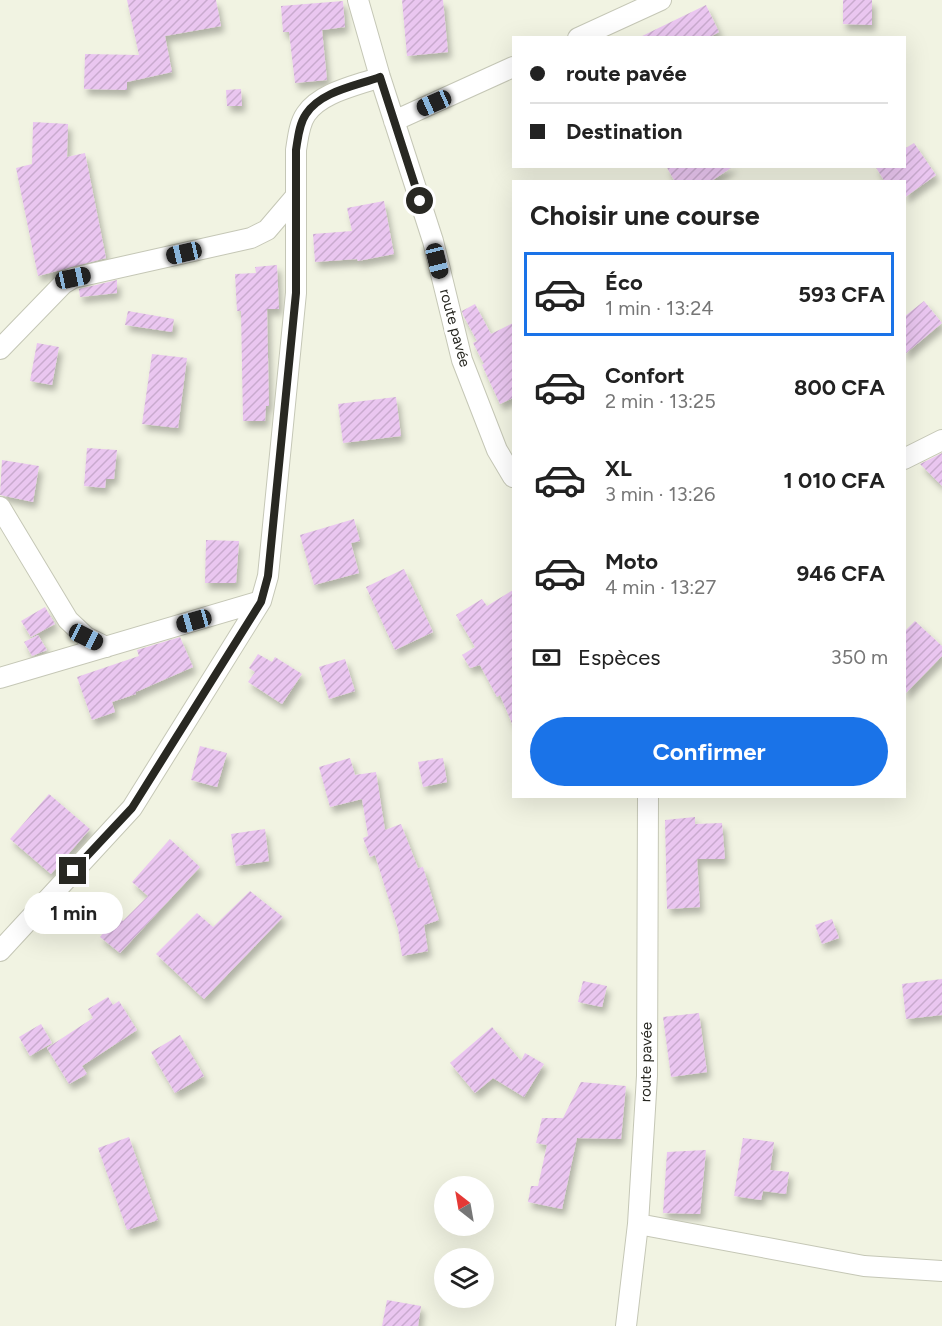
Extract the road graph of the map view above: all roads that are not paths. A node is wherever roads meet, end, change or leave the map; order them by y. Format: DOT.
graph roads {
  1 [pos="358,0"];
  2 [pos="661,0"];
  3 [pos="582,36"];
  4 [pos="512,67"];
  5 [pos="380,77"];
  6 [pos="394,121"];
  7 [pos="296,196"];
  8 [pos="0,349"];
  9 [pos="942,440"];
  10 [pos="906,458"];
  11 [pos="512,475"];
  12 [pos="0,507"];
  13 [pos="261,602"];
  14 [pos="106,647"];
  15 [pos="0,678"];
  16 [pos="648,798"];
  17 [pos="0,951"];
  18 [pos="638,1224"];
  19 [pos="942,1271"];
  20 [pos="626,1326"];
  1 -- 5 [label="street, route pavée"];
  2 -- 3 [label="street"];
  4 -- 6 [label="street"];
  5 -- 6 [label="street, route pavée"];
  5 -- 7 [label="street"];
  6 -- 11 [label="street, route pavée"];
  7 -- 8 [label="street"];
  7 -- 13 [label="street"];
  9 -- 10 [label="street"];
  12 -- 14 [label="street"];
  13 -- 14 [label="street"];
  13 -- 17 [label="street"];
  14 -- 15 [label="street"];
  16 -- 18 [label="street, route pavée"];
  18 -- 19 [label="street"];
  18 -- 20 [label="street, route pavée"];
}
